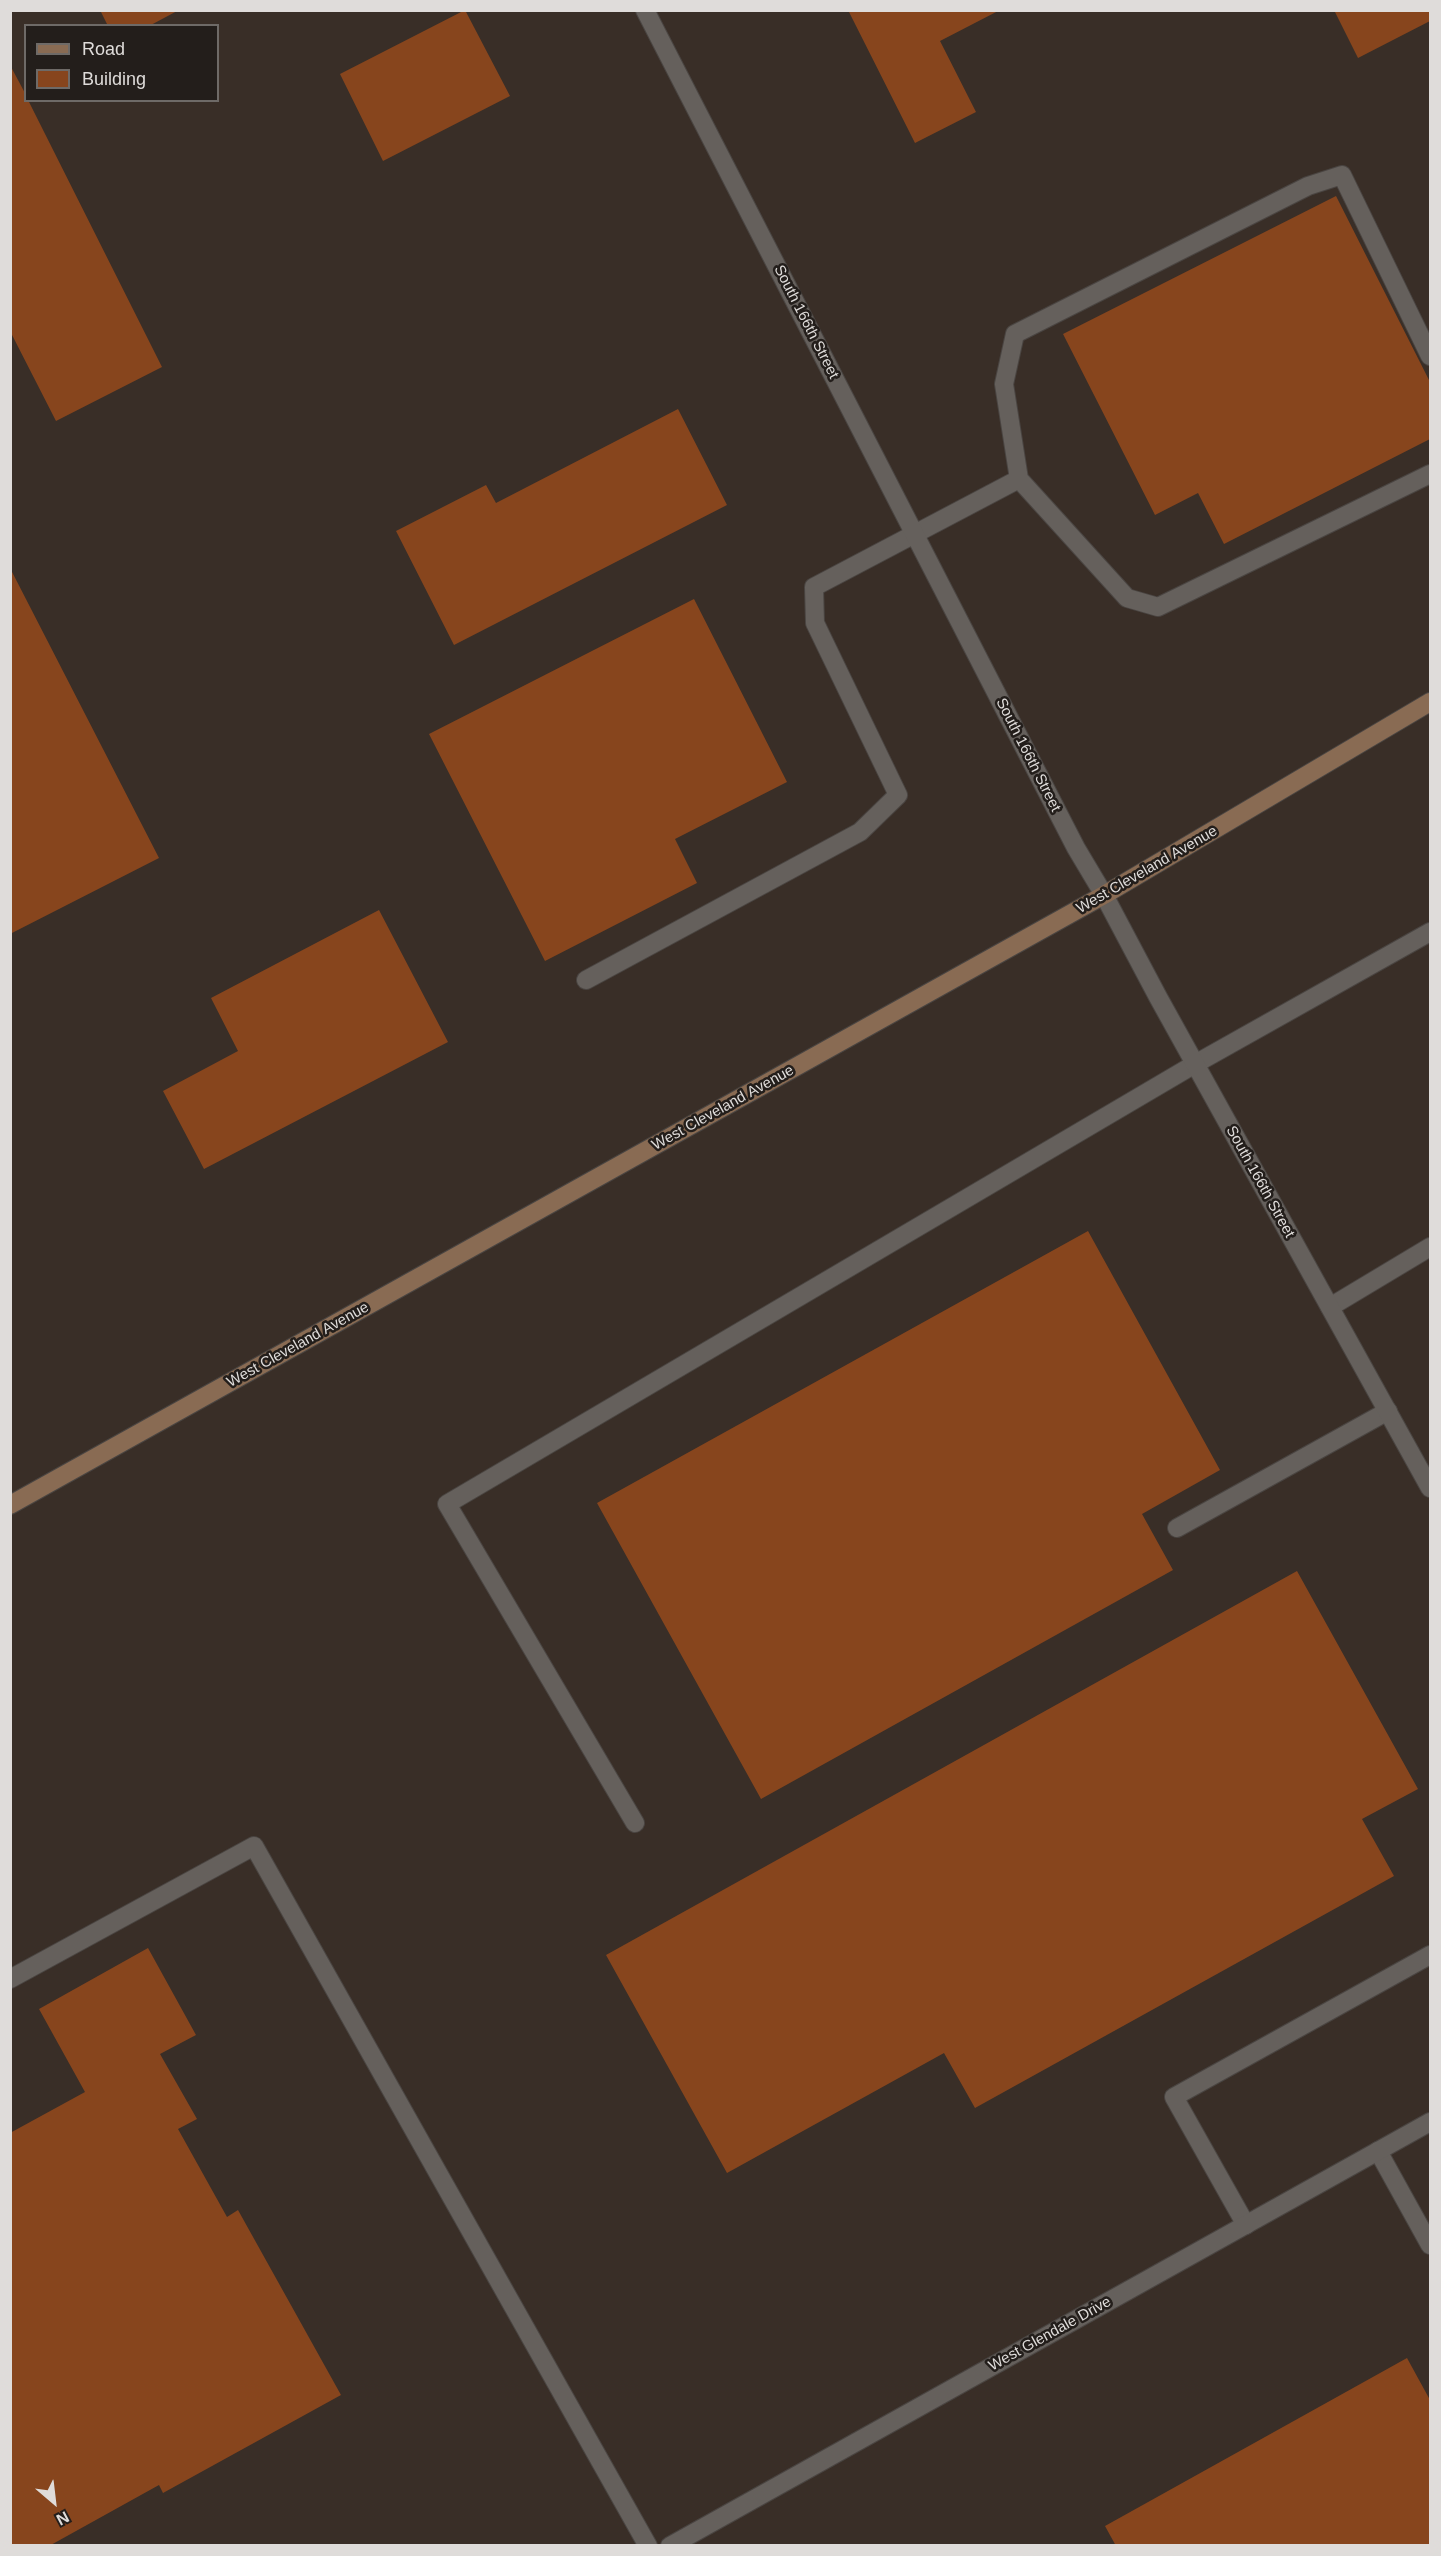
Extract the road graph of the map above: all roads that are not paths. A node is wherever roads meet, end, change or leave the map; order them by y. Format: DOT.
graph roads {
  1 [pos="645,10"];
  2 [pos="1431,356"];
  3 [pos="1431,474"];
  4 [pos="1018,478"];
  5 [pos="914,533"];
  6 [pos="1431,702"];
  7 [pos="1104,895"];
  8 [pos="1431,932"];
  9 [pos="586,980"];
  10 [pos="1195,1064"];
  11 [pos="1431,1247"];
  12 [pos="1330,1307"];
  13 [pos="1388,1411"];
  14 [pos="1431,1488"];
  15 [pos="10,1505"];
  16 [pos="1177,1528"];
  17 [pos="635,1822"];
  18 [pos="1431,1955"];
  19 [pos="10,1979"];
  20 [pos="1431,2122"];
  21 [pos="1377,2151"];
  22 [pos="1246,2224"];
  23 [pos="1431,2245"];
  24 [pos="679,2543"];
  25 [pos="648,2546"];
  1 -- 5 [label="street, South 166th Street"];
  2 -- 4 [label="street"];
  3 -- 4 [label="street"];
  4 -- 5 [label="street"];
  5 -- 7 [label="street, South 166th Street"];
  5 -- 9 [label="street"];
  6 -- 7 [label="main road, West Cleveland Avenue"];
  7 -- 10 [label="street, South 166th Street"];
  7 -- 15 [label="main road, West Cleveland Avenue"];
  8 -- 10 [label="street"];
  10 -- 12 [label="street, South 166th Street"];
  10 -- 17 [label="street"];
  11 -- 12 [label="street"];
  12 -- 13 [label="street, South 166th Street"];
  13 -- 14 [label="street, South 166th Street"];
  13 -- 16 [label="street"];
  18 -- 22 [label="street"];
  19 -- 25 [label="street"];
  20 -- 21 [label="street, West Glendale Drive"];
  21 -- 22 [label="street, West Glendale Drive"];
  21 -- 23 [label="street"];
  22 -- 24 [label="street, West Glendale Drive"];
}
